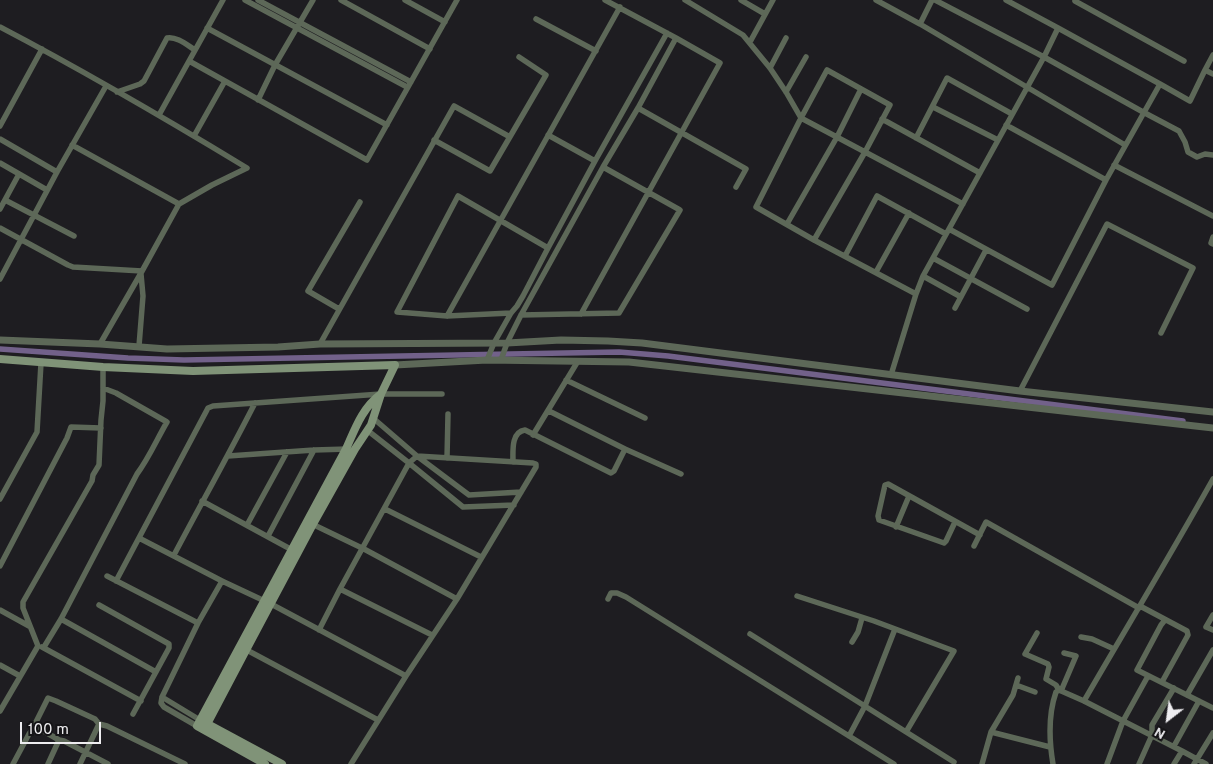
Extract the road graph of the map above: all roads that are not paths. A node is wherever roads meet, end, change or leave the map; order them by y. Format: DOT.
graph roads {
  1 [pos="223,0"];
  2 [pos="245,0"];
  3 [pos="258,0"];
  4 [pos="313,0"];
  5 [pos="341,0"];
  6 [pos="405,0"];
  7 [pos="457,0"];
  8 [pos="605,0"];
  9 [pos="685,0"];
  10 [pos="741,0"];
  11 [pos="773,0"];
  12 [pos="876,0"];
  13 [pos="933,0"];
  14 [pos="1006,0"];
  15 [pos="1075,0"];
  16 [pos="620,7"];
  17 [pos="765,14"];
  18 [pos="536,19"];
  19 [pos="445,22"];
  20 [pos="920,24"];
  21 [pos="298,25"];
  22 [pos="0,27"];
  23 [pos="207,28"];
  24 [pos="1058,28"];
  25 [pos="667,33"];
  26 [pos="676,38"];
  27 [pos="786,38"];
  28 [pos="750,42"];
  29 [pos="42,49"];
  30 [pos="430,49"];
  31 [pos="195,50"];
  32 [pos="596,51"];
  33 [pos="1213,55"];
  34 [pos="519,57"];
  35 [pos="806,57"];
  36 [pos="1044,57"];
  37 [pos="189,61"];
  38 [pos="1184,61"];
  39 [pos="275,65"];
  40 [pos="770,68"];
  41 [pos="1205,70"];
  42 [pos="1213,74"];
  43 [pos="225,81"];
  44 [pos="409,84"];
  45 [pos="1160,84"];
  46 [pos="106,86"];
  47 [pos="1027,87"];
  48 [pos="860,89"];
  49 [pos="117,92"];
  50 [pos="786,92"];
  51 [pos="258,100"];
  52 [pos="932,107"];
  53 [pos="638,108"];
  54 [pos="1143,112"];
  55 [pos="1012,114"];
  56 [pos="159,115"];
  57 [pos="801,118"];
  58 [pos="882,119"];
  59 [pos="387,125"];
  60 [pos="1006,125"];
  61 [pos="0,126"];
  62 [pos="682,133"];
  63 [pos="548,135"];
  64 [pos="194,136"];
  65 [pos="510,137"];
  66 [pos="837,137"];
  67 [pos="916,138"];
  68 [pos="0,139"];
  69 [pos="434,140"];
  70 [pos="998,140"];
  71 [pos="72,145"];
  72 [pos="1125,145"];
  73 [pos="865,152"];
  74 [pos="1213,155"];
  75 [pos="595,161"];
  76 [pos="0,163"];
  77 [pos="1114,165"];
  78 [pos="603,167"];
  79 [pos="56,172"];
  80 [pos="980,173"];
  81 [pos="19,174"];
  82 [pos="1106,180"];
  83 [pos="736,187"];
  84 [pos="47,190"];
  85 [pos="648,192"];
  86 [pos="5,200"];
  87 [pos="360,202"];
  88 [pos="178,204"];
  89 [pos="963,204"];
  90 [pos="0,209"];
  91 [pos="909,213"];
  92 [pos="33,215"];
  93 [pos="1213,216"];
  94 [pos="501,221"];
  95 [pos="787,224"];
  96 [pos="0,228"];
  97 [pos="947,231"];
  98 [pos="74,236"];
  99 [pos="1213,237"];
  100 [pos="20,239"];
  101 [pos="814,240"];
  102 [pos="1213,244"];
  103 [pos="548,248"];
  104 [pos="986,250"];
  105 [pos="845,256"];
  106 [pos="933,258"];
  107 [pos="141,272"];
  108 [pos="876,272"];
  109 [pos="923,276"];
  110 [pos="971,278"];
  111 [pos="0,279"];
  112 [pos="916,294"];
  113 [pos="961,297"];
  114 [pos="955,308"];
  115 [pos="339,309"];
  116 [pos="1027,309"];
  117 [pos="511,313"];
  118 [pos="581,314"];
  119 [pos="522,315"];
  120 [pos="447,316"];
  121 [pos="1162,333"];
  122 [pos="0,340"];
  123 [pos="100,344"];
  124 [pos="320,344"];
  125 [pos="493,345"];
  126 [pos="507,345"];
  127 [pos="139,346"];
  128 [pos="488,358"];
  129 [pos="0,359"];
  130 [pos="501,359"];
  131 [pos="578,361"];
  132 [pos="41,363"];
  133 [pos="395,365"];
  134 [pos="103,367"];
  135 [pos="891,375"];
  136 [pos="566,380"];
  137 [pos="103,388"];
  138 [pos="1020,391"];
  139 [pos="381,394"];
  140 [pos="442,394"];
  141 [pos="255,403"];
  142 [pos="548,411"];
  143 [pos="1213,412"];
  144 [pos="448,414"];
  145 [pos="373,418"];
  146 [pos="645,418"];
  147 [pos="101,428"];
  148 [pos="1213,428"];
  149 [pos="367,430"];
  150 [pos="534,435"];
  151 [pos="346,449"];
  152 [pos="355,449"];
  153 [pos="625,449"];
  154 [pos="314,450"];
  155 [pos="287,452"];
  156 [pos="228,456"];
  157 [pos="417,456"];
  158 [pos="447,458"];
  159 [pos="513,462"];
  160 [pos="409,463"];
  161 [pos="681,474"];
  162 [pos="1213,479"];
  163 [pos="521,492"];
  164 [pos="909,496"];
  165 [pos="0,499"];
  166 [pos="202,501"];
  167 [pos="514,505"];
  168 [pos="385,508"];
  169 [pos="955,522"];
  170 [pos="310,523"];
  171 [pos="247,525"];
  172 [pos="896,527"];
  173 [pos="980,535"];
  174 [pos="268,536"];
  175 [pos="139,538"];
  176 [pos="974,546"];
  177 [pos="363,549"];
  178 [pos="295,552"];
  179 [pos="174,555"];
  180 [pos="481,557"];
  181 [pos="0,566"];
  182 [pos="107,576"];
  183 [pos="116,581"];
  184 [pos="222,581"];
  185 [pos="340,589"];
  186 [pos="798,596"];
  187 [pos="457,598"];
  188 [pos="608,599"];
  189 [pos="268,603"];
  190 [pos="99,605"];
  191 [pos="1139,607"];
  192 [pos="0,610"];
  193 [pos="1213,615"];
  194 [pos="60,618"];
  195 [pos="862,618"];
  196 [pos="1165,620"];
  197 [pos="198,623"];
  198 [pos="29,626"];
  199 [pos="894,629"];
  200 [pos="320,630"];
  201 [pos="1213,630"];
  202 [pos="1037,633"];
  203 [pos="750,634"];
  204 [pos="432,635"];
  205 [pos="1081,636"];
  206 [pos="852,642"];
  207 [pos="41,646"];
  208 [pos="243,648"];
  209 [pos="1114,649"];
  210 [pos="1213,650"];
  211 [pos="1064,653"];
  212 [pos="0,665"];
  213 [pos="156,672"];
  214 [pos="20,676"];
  215 [pos="406,676"];
  216 [pos="1148,676"];
  217 [pos="1162,682"];
  218 [pos="1174,688"];
  219 [pos="1060,690"];
  220 [pos="1035,692"];
  221 [pos="1187,695"];
  222 [pos="141,701"];
  223 [pos="1084,701"];
  224 [pos="1199,701"];
  225 [pos="865,706"];
  226 [pos="1212,707"];
  227 [pos="1,708"];
  228 [pos="133,714"];
  229 [pos="378,720"];
  230 [pos="1123,721"];
  231 [pos="198,723"];
  232 [pos="99,724"];
  233 [pos="35,726"];
  234 [pos="206,727"];
  235 [pos="906,732"];
  236 [pos="991,732"];
  237 [pos="1213,733"];
  238 [pos="1152,735"];
  239 [pos="849,736"];
  240 [pos="59,740"];
  241 [pos="1174,746"];
  242 [pos="1050,747"];
  243 [pos="1182,750"];
  244 [pos="85,752"];
  245 [pos="1196,761"];
  246 [pos="954,762"];
  247 [pos="13,764"];
  248 [pos="48,764"];
  249 [pos="80,764"];
  250 [pos="108,764"];
  251 [pos="185,764"];
  252 [pos="265,764"];
  253 [pos="280,764"];
  254 [pos="351,764"];
  255 [pos="894,764"];
  256 [pos="982,764"];
  257 [pos="1053,764"];
  258 [pos="1107,764"];
  259 [pos="1139,764"];
  260 [pos="1174,764"];
  261 [pos="1206,764"];
  1 -- 23 [label="street"];
  2 -- 21 [label="street"];
  3 -- 21 [label="street"];
  4 -- 21 [label="street"];
  5 -- 30 [label="street"];
  6 -- 19 [label="street"];
  7 -- 19 [label="street"];
  8 -- 16 [label="street"];
  9 -- 28 [label="street"];
  10 -- 17 [label="street"];
  11 -- 17 [label="street"];
  12 -- 20 [label="street"];
  13 -- 20 [label="street"];
  13 -- 36 [label="street"];
  14 -- 24 [label="street"];
  15 -- 38 [label="street"];
  16 -- 25 [label="street"];
  16 -- 32 [label="street"];
  17 -- 28 [label="street"];
  18 -- 32 [label="street"];
  19 -- 30 [label="street"];
  20 -- 47 [label="street"];
  21 -- 39 [label="street"];
  21 -- 44 [label="street"];
  22 -- 29 [label="street"];
  23 -- 31 [label="street"];
  23 -- 39 [label="street"];
  24 -- 36 [label="street"];
  24 -- 45 [label="street"];
  25 -- 26 [label="street"];
  25 -- 75 [label="street"];
  26 -- 53 [label="street"];
  26 -- 62 [label="street"];
  27 -- 40 [label="street"];
  28 -- 40 [label="street"];
  29 -- 46 [label="street"];
  29 -- 61 [label="street"];
  30 -- 44 [label="street"];
  31 -- 37 [label="street"];
  31 -- 49 [label="street"];
  32 -- 63 [label="street"];
  33 -- 41 [label="street"];
  34 -- 65 [label="street"];
  35 -- 50 [label="street"];
  36 -- 47 [label="street"];
  36 -- 54 [label="street"];
  37 -- 43 [label="street"];
  37 -- 56 [label="street"];
  39 -- 51 [label="street"];
  39 -- 59 [label="street"];
  40 -- 50 [label="street"];
  41 -- 42 [label="street"];
  41 -- 45 [label="street"];
  43 -- 51 [label="street"];
  43 -- 64 [label="street"];
  44 -- 59 [label="street"];
  45 -- 54 [label="street"];
  46 -- 49 [label="street"];
  46 -- 71 [label="street"];
  47 -- 55 [label="street"];
  47 -- 72 [label="street"];
  48 -- 57 [label="street"];
  48 -- 58 [label="street"];
  48 -- 66 [label="street"];
  49 -- 56 [label="street"];
  50 -- 57 [label="street"];
  51 -- 59 [label="street"];
  52 -- 55 [label="street"];
  52 -- 67 [label="street"];
  52 -- 70 [label="street"];
  53 -- 62 [label="street"];
  53 -- 78 [label="street"];
  54 -- 72 [label="street"];
  54 -- 74 [label="street"];
  55 -- 60 [label="street"];
  56 -- 64 [label="street"];
  57 -- 66 [label="street"];
  57 -- 95 [label="street"];
  58 -- 67 [label="street"];
  58 -- 73 [label="street"];
  60 -- 70 [label="street"];
  60 -- 82 [label="street"];
  62 -- 83 [label="street"];
  62 -- 85 [label="street"];
  63 -- 75 [label="street"];
  63 -- 94 [label="street"];
  64 -- 88 [label="street"];
  65 -- 69 [label="street"];
  65 -- 69 [label="street"];
  66 -- 73 [label="street"];
  66 -- 95 [label="street"];
  67 -- 80 [label="street"];
  68 -- 79 [label="street"];
  69 -- 115 [label="street"];
  70 -- 80 [label="street"];
  71 -- 79 [label="street"];
  71 -- 88 [label="street"];
  72 -- 77 [label="street"];
  73 -- 89 [label="street"];
  73 -- 101 [label="street"];
  75 -- 103 [label="street"];
  76 -- 81 [label="street"];
  77 -- 82 [label="street"];
  77 -- 93 [label="street"];
  78 -- 85 [label="street"];
  78 -- 119 [label="street"];
  79 -- 84 [label="street"];
  80 -- 89 [label="street"];
  81 -- 84 [label="street"];
  81 -- 86 [label="street"];
  82 -- 104 [label="street"];
  84 -- 92 [label="street"];
  85 -- 118 [label="street"];
  85 -- 118 [label="street"];
  86 -- 90 [label="street"];
  86 -- 92 [label="street"];
  87 -- 115 [label="street"];
  88 -- 107 [label="street"];
  89 -- 97 [label="street"];
  91 -- 97 [label="street"];
  91 -- 105 [label="street"];
  91 -- 108 [label="street"];
  92 -- 98 [label="street"];
  92 -- 100 [label="street"];
  94 -- 103 [label="street"];
  94 -- 120 [label="street"];
  94 -- 120 [label="street"];
  95 -- 101 [label="street"];
  96 -- 100 [label="street"];
  97 -- 104 [label="street"];
  97 -- 106 [label="street"];
  99 -- 102 [label="street"];
  100 -- 107 [label="street"];
  100 -- 111 [label="street"];
  101 -- 105 [label="street"];
  103 -- 117 [label="street"];
  104 -- 110 [label="street"];
  105 -- 108 [label="street"];
  106 -- 109 [label="street"];
  106 -- 110 [label="street"];
  107 -- 123 [label="street"];
  107 -- 127 [label="street"];
  108 -- 112 [label="street"];
  109 -- 112 [label="street"];
  109 -- 113 [label="street"];
  110 -- 113 [label="street"];
  110 -- 116 [label="street"];
  112 -- 135 [label="street"];
  113 -- 114 [label="street"];
  115 -- 124 [label="street"];
  117 -- 120 [label="street"];
  117 -- 125 [label="street"];
  118 -- 119 [label="street"];
  119 -- 126 [label="street"];
  121 -- 138 [label="street"];
  122 -- 123 [label="street"];
  123 -- 127 [label="street"];
  124 -- 125 [label="street"];
  124 -- 127 [label="street"];
  125 -- 126 [label="street"];
  125 -- 128 [label="street"];
  126 -- 130 [label="street"];
  126 -- 135 [label="street"];
  128 -- 130 [label="street"];
  128 -- 133 [label="street"];
  129 -- 132 [label="main road"];
  130 -- 131 [label="street"];
  131 -- 136 [label="street"];
  131 -- 148 [label="street"];
  132 -- 134 [label="main road"];
  132 -- 165 [label="street"];
  133 -- 134 [label="main road"];
  133 -- 139 [label="main road"];
  134 -- 137 [label="street"];
  135 -- 138 [label="street"];
  136 -- 142 [label="street"];
  136 -- 146 [label="street"];
  137 -- 147 [label="street"];
  137 -- 194 [label="street"];
  138 -- 143 [label="street"];
  139 -- 140 [label="street"];
  139 -- 141 [label="street"];
  139 -- 145 [label="main road"];
  139 -- 151 [label="main road"];
  141 -- 156 [label="street"];
  141 -- 175 [label="street"];
  142 -- 150 [label="street"];
  142 -- 153 [label="street"];
  144 -- 158 [label="street"];
  145 -- 149 [label="main road"];
  145 -- 157 [label="street"];
  147 -- 181 [label="street"];
  147 -- 198 [label="street"];
  149 -- 152 [label="main road"];
  149 -- 160 [label="street"];
  150 -- 153 [label="street"];
  150 -- 159 [label="street"];
  151 -- 152 [label="street"];
  151 -- 154 [label="street"];
  151 -- 170 [label="main road"];
  152 -- 170 [label="main road"];
  153 -- 161 [label="street"];
  154 -- 155 [label="street"];
  154 -- 174 [label="street"];
  155 -- 156 [label="street"];
  155 -- 171 [label="street"];
  156 -- 166 [label="street"];
  157 -- 158 [label="street"];
  157 -- 160 [label="street"];
  157 -- 163 [label="street"];
  158 -- 159 [label="street"];
  159 -- 163 [label="street"];
  160 -- 167 [label="street"];
  160 -- 168 [label="street"];
  162 -- 191 [label="street"];
  163 -- 167 [label="street"];
  164 -- 169 [label="street"];
  164 -- 172 [label="street"];
  164 -- 172 [label="street"];
  166 -- 171 [label="street"];
  166 -- 179 [label="street"];
  167 -- 180 [label="street"];
  168 -- 177 [label="street"];
  168 -- 180 [label="street"];
  169 -- 172 [label="street"];
  169 -- 173 [label="street"];
  170 -- 177 [label="street"];
  170 -- 178 [label="main road"];
  171 -- 174 [label="street"];
  173 -- 176 [label="street"];
  173 -- 191 [label="street"];
  174 -- 178 [label="street"];
  175 -- 179 [label="street"];
  175 -- 183 [label="street"];
  177 -- 185 [label="street"];
  177 -- 187 [label="street"];
  178 -- 189 [label="main road"];
  179 -- 184 [label="street"];
  180 -- 187 [label="street"];
  182 -- 183 [label="street"];
  183 -- 197 [label="street"];
  184 -- 189 [label="street"];
  184 -- 197 [label="street"];
  185 -- 200 [label="street"];
  185 -- 204 [label="street"];
  186 -- 195 [label="street"];
  187 -- 204 [label="street"];
  188 -- 239 [label="street"];
  189 -- 200 [label="street"];
  189 -- 208 [label="main road"];
  190 -- 213 [label="street"];
  191 -- 196 [label="street"];
  191 -- 209 [label="street"];
  192 -- 198 [label="street"];
  193 -- 201 [label="street"];
  194 -- 207 [label="street"];
  194 -- 213 [label="street"];
  195 -- 199 [label="street"];
  195 -- 206 [label="street"];
  196 -- 216 [label="street"];
  196 -- 217 [label="street"];
  197 -- 231 [label="street"];
  198 -- 207 [label="street"];
  199 -- 225 [label="street"];
  199 -- 235 [label="street"];
  200 -- 215 [label="street"];
  202 -- 219 [label="street"];
  203 -- 225 [label="street"];
  204 -- 215 [label="street"];
  205 -- 209 [label="street"];
  207 -- 214 [label="street"];
  207 -- 222 [label="street"];
  208 -- 229 [label="street"];
  208 -- 231 [label="main road"];
  208 -- 234 [label="main road"];
  209 -- 223 [label="street"];
  210 -- 221 [label="street"];
  211 -- 219 [label="street"];
  212 -- 214 [label="street"];
  213 -- 222 [label="street"];
  214 -- 227 [label="street"];
  215 -- 229 [label="street"];
  216 -- 217 [label="street"];
  216 -- 230 [label="street"];
  217 -- 218 [label="street"];
  218 -- 221 [label="street"];
  218 -- 238 [label="street"];
  219 -- 223 [label="street"];
  219 -- 242 [label="street"];
  220 -- 236 [label="street"];
  221 -- 224 [label="street"];
  222 -- 228 [label="street"];
  223 -- 230 [label="street"];
  224 -- 226 [label="street"];
  224 -- 241 [label="street"];
  225 -- 235 [label="street"];
  225 -- 239 [label="street"];
  229 -- 254 [label="street"];
  230 -- 238 [label="street"];
  230 -- 258 [label="street"];
  231 -- 234 [label="main road"];
  232 -- 233 [label="street"];
  232 -- 244 [label="street"];
  232 -- 251 [label="street"];
  233 -- 240 [label="street"];
  233 -- 247 [label="street"];
  234 -- 252 [label="main road"];
  234 -- 253 [label="main road"];
  235 -- 246 [label="street"];
  236 -- 242 [label="street"];
  236 -- 256 [label="street"];
  237 -- 245 [label="street"];
  238 -- 241 [label="street"];
  238 -- 259 [label="street"];
  239 -- 255 [label="street"];
  240 -- 244 [label="street"];
  240 -- 248 [label="street"];
  241 -- 243 [label="street"];
  242 -- 257 [label="street"];
  243 -- 245 [label="street"];
  243 -- 260 [label="street"];
  244 -- 249 [label="street"];
  244 -- 250 [label="street"];
  245 -- 261 [label="street"];
}
